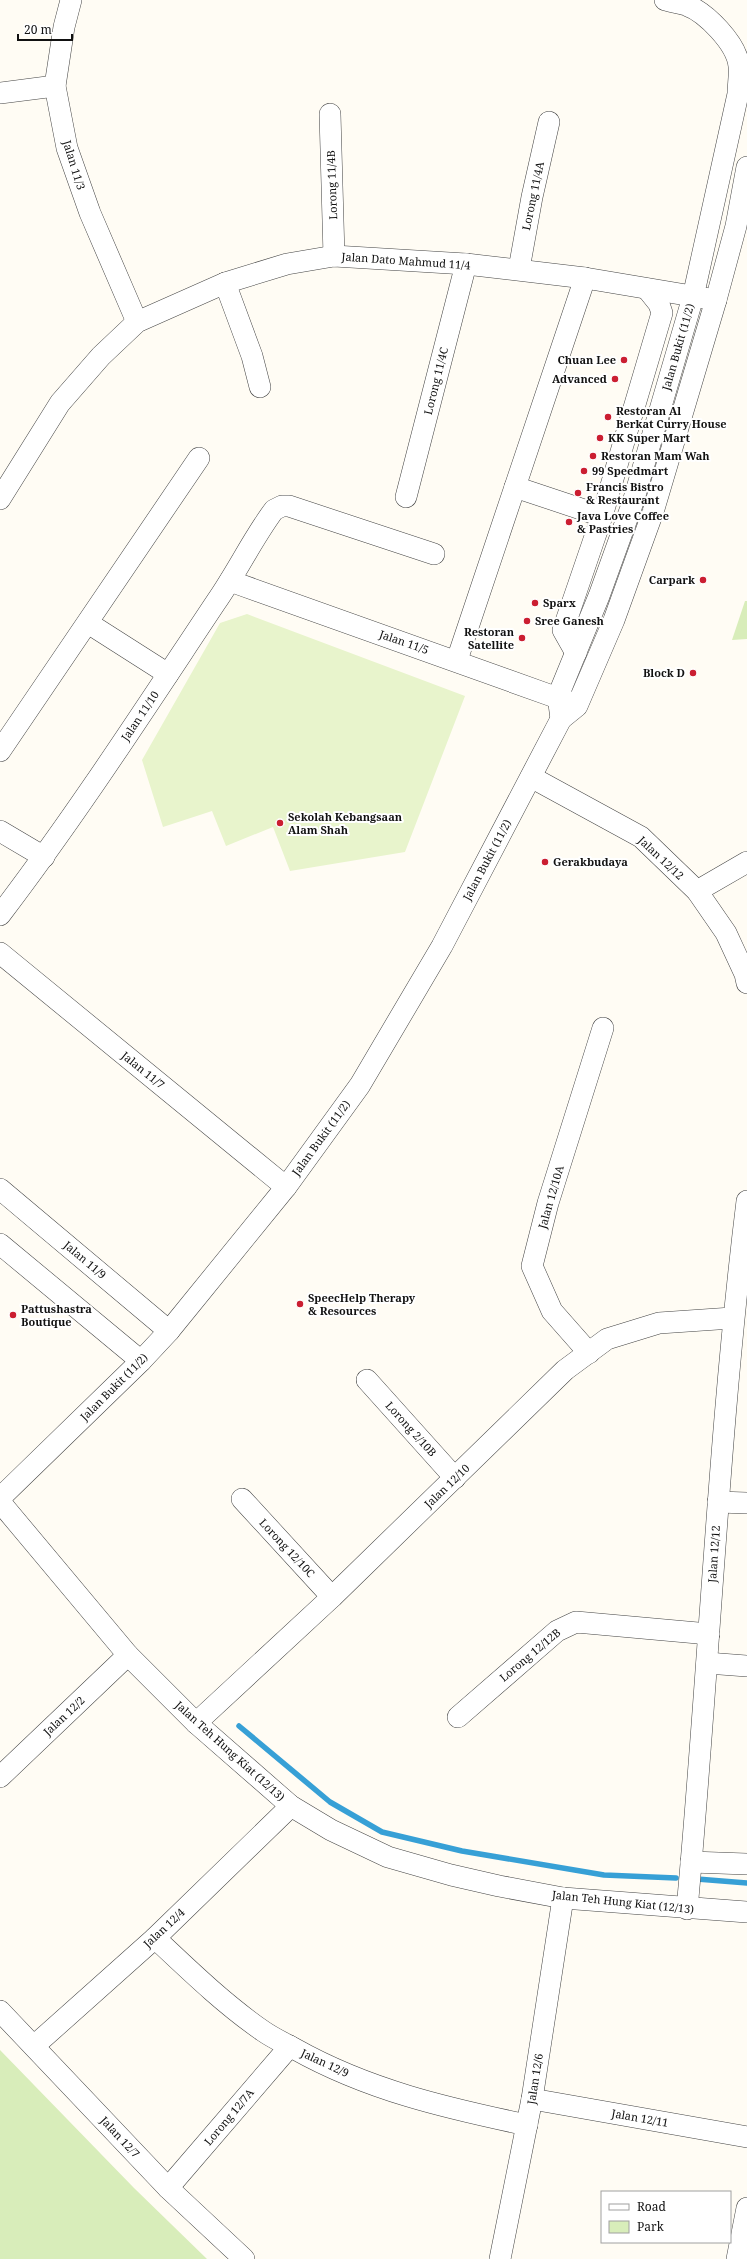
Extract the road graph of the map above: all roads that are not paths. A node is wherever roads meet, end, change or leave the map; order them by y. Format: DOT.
graph roads {
  1 [pos="71,0"];
  2 [pos="665,0"];
  3 [pos="55,86"];
  4 [pos="0,93"];
  5 [pos="330,114"];
  6 [pos="549,122"];
  7 [pos="747,167"];
  8 [pos="334,256"];
  9 [pos="466,264"];
  10 [pos="518,269"];
  11 [pos="585,278"];
  12 [pos="225,283"];
  13 [pos="647,289"];
  14 [pos="693,297"];
  15 [pos="716,300"];
  16 [pos="137,322"];
  17 [pos="260,387"];
  18 [pos="199,458"];
  19 [pos="515,487"];
  20 [pos="406,497"];
  21 [pos="0,498"];
  22 [pos="602,516"];
  23 [pos="434,554"];
  24 [pos="230,581"];
  25 [pos="88,623"];
  26 [pos="576,653"];
  27 [pos="457,660"];
  28 [pos="168,674"];
  29 [pos="558,696"];
  30 [pos="577,706"];
  31 [pos="561,719"];
  32 [pos="0,751"];
  33 [pos="531,777"];
  34 [pos="0,831"];
  35 [pos="44,857"];
  36 [pos="747,862"];
  37 [pos="697,891"];
  38 [pos="0,915"];
  39 [pos="0,953"];
  40 [pos="746,977"];
  41 [pos="603,1028"];
  42 [pos="286,1187"];
  43 [pos="0,1189"];
  44 [pos="747,1201"];
  45 [pos="0,1244"];
  46 [pos="732,1318"];
  47 [pos="169,1330"];
  48 [pos="739,1343"];
  49 [pos="589,1353"];
  50 [pos="141,1361"];
  51 [pos="368,1380"];
  52 [pos="455,1478"];
  53 [pos="0,1498"];
  54 [pos="242,1499"];
  55 [pos="0,1502"];
  56 [pos="718,1502"];
  57 [pos="747,1503"];
  58 [pos="332,1597"];
  59 [pos="709,1634"];
  60 [pos="128,1656"];
  61 [pos="707,1663"];
  62 [pos="747,1666"];
  63 [pos="458,1716"];
  64 [pos="196,1723"];
  65 [pos="0,1777"];
  66 [pos="291,1806"];
  67 [pos="691,1862"];
  68 [pos="747,1864"];
  69 [pos="563,1898"];
  70 [pos="687,1909"];
  71 [pos="747,1912"];
  72 [pos="155,1938"];
  73 [pos="0,2011"];
  74 [pos="34,2046"];
  75 [pos="290,2046"];
  76 [pos="532,2100"];
  77 [pos="527,2125"];
  78 [pos="747,2137"];
  79 [pos="168,2188"];
  80 [pos="747,2208"];
  81 [pos="244,2259"];
  82 [pos="500,2259"];
  83 [pos="737,2259"];
  1 -- 3 [label="street, Jalan 11/3"];
  2 -- 14 [label="street, Jalan Bukit (11/2)"];
  3 -- 4 [label="street"];
  3 -- 16 [label="street, Jalan 11/3"];
  5 -- 8 [label="street, Lorong 11/4B"];
  6 -- 10 [label="street, Lorong 11/4A"];
  7 -- 15 [label="street, Jalan Bukit (11/2)"];
  8 -- 9 [label="street, Jalan Dato Mahmud 11/4"];
  8 -- 12 [label="street, Jalan Dato Mahmud 11/4"];
  9 -- 10 [label="street, Jalan Dato Mahmud 11/4"];
  9 -- 20 [label="street, Lorong 11/4C"];
  10 -- 11 [label="street, Jalan Dato Mahmud 11/4"];
  11 -- 13 [label="street, Jalan Dato Mahmud 11/4"];
  11 -- 19 [label="street"];
  12 -- 16 [label="street, Jalan Dato Mahmud 11/4"];
  12 -- 17 [label="street"];
  13 -- 14 [label="street, Jalan Dato Mahmud 11/4"];
  13 -- 22 [label="street"];
  14 -- 15 [label="street, Jalan Dato Mahmud 11/4"];
  14 -- 26 [label="street, Jalan Bukit (11/2)"];
  15 -- 30 [label="street, Jalan Bukit (11/2)"];
  16 -- 21 [label="street, Jalan Dato Mahmud 11/4"];
  18 -- 25 [label="street"];
  19 -- 22 [label="street"];
  19 -- 27 [label="street"];
  22 -- 26 [label="street"];
  23 -- 24 [label="street, Jalan 11/10"];
  24 -- 27 [label="street, Jalan 11/5"];
  24 -- 28 [label="street, Jalan 11/10"];
  25 -- 28 [label="street"];
  25 -- 32 [label="street"];
  26 -- 29 [label="street, Jalan Bukit (11/2)"];
  27 -- 29 [label="street, Jalan 11/5"];
  28 -- 35 [label="street, Jalan 11/10"];
  29 -- 30 [label="street, Jalan 11/5"];
  29 -- 31 [label="street"];
  30 -- 31 [label="street, Jalan Bukit (11/2)"];
  31 -- 33 [label="street, Jalan Bukit (11/2)"];
  33 -- 37 [label="street, Jalan 12/12"];
  33 -- 42 [label="street, Jalan Bukit (11/2)"];
  34 -- 35 [label="street"];
  35 -- 38 [label="street, Jalan 11/10"];
  36 -- 37 [label="street"];
  37 -- 40 [label="street, Jalan 12/12"];
  39 -- 42 [label="street, Jalan 11/7"];
  41 -- 49 [label="street, Jalan 12/10A"];
  42 -- 47 [label="street, Jalan Bukit (11/2)"];
  43 -- 47 [label="street, Jalan 11/9"];
  44 -- 46 [label="street, Jalan 12/12"];
  45 -- 50 [label="street"];
  46 -- 48 [label="street, Jalan 12/12"];
  46 -- 49 [label="street, Jalan 12/10"];
  47 -- 50 [label="street, Jalan Bukit (11/2)"];
  48 -- 56 [label="street, Jalan 12/12"];
  49 -- 52 [label="street, Jalan 12/10"];
  50 -- 53 [label="street, Jalan Bukit (11/2)"];
  51 -- 52 [label="street, Lorong 2/10B"];
  52 -- 58 [label="street, Jalan 12/10"];
  54 -- 58 [label="street, Lorong 12/10C"];
  55 -- 60 [label="street, Jalan Teh Hung Kiat (12/13)"];
  56 -- 57 [label="street"];
  56 -- 59 [label="street, Jalan 12/12"];
  58 -- 64 [label="street, Jalan 12/10"];
  59 -- 61 [label="street, Jalan 12/12"];
  59 -- 63 [label="street, Lorong 12/12B"];
  60 -- 64 [label="street, Jalan Teh Hung Kiat (12/13)"];
  60 -- 65 [label="street, Jalan 12/2"];
  61 -- 62 [label="street"];
  61 -- 67 [label="street, Jalan 12/12"];
  64 -- 66 [label="street, Jalan Teh Hung Kiat (12/13)"];
  66 -- 69 [label="street, Jalan Teh Hung Kiat (12/13)"];
  66 -- 72 [label="street, Jalan 12/4"];
  67 -- 68 [label="street"];
  67 -- 70 [label="street, Jalan 12/12"];
  69 -- 70 [label="street, Jalan Teh Hung Kiat (12/13)"];
  69 -- 76 [label="street, Jalan 12/6"];
  70 -- 71 [label="street, Jalan Teh Hung Kiat (12/13)"];
  72 -- 74 [label="street, Jalan 12/4"];
  72 -- 75 [label="street, Jalan 12/9"];
  73 -- 74 [label="street, Jalan 12/7"];
  74 -- 79 [label="street, Jalan 12/7"];
  75 -- 77 [label="street, Jalan 12/9"];
  75 -- 79 [label="street, Lorong 12/7A"];
  76 -- 77 [label="street, Jalan 12/6"];
  76 -- 78 [label="street, Jalan 12/11"];
  77 -- 82 [label="street, Jalan 12/6"];
  79 -- 81 [label="street, Jalan 12/7"];
  80 -- 83 [label="street"];
}
